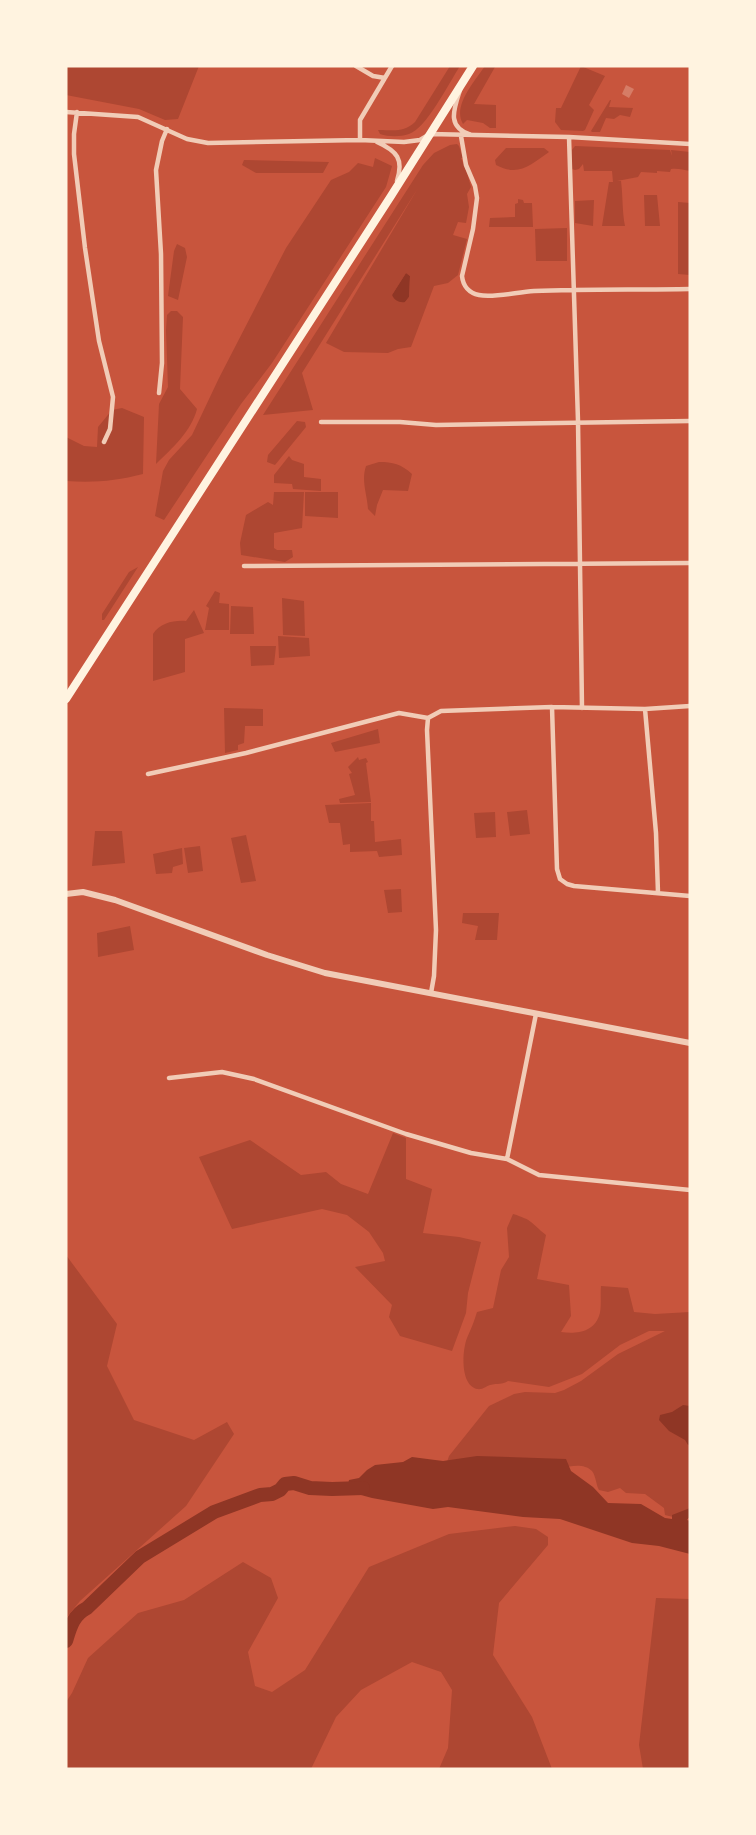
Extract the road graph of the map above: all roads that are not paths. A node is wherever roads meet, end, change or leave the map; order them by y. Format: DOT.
graph roads {
  1 [pos="356,66"];
  2 [pos="392,66"];
  3 [pos="473,66"];
  4 [pos="384,78"];
  5 [pos="463,81"];
  6 [pos="66,112"];
  7 [pos="77,112"];
  8 [pos="167,129"];
  9 [pos="430,134"];
  10 [pos="461,136"];
  11 [pos="483,136"];
  12 [pos="569,137"];
  13 [pos="360,140"];
  14 [pos="374,141"];
  15 [pos="690,144"];
  16 [pos="391,196"];
  17 [pos="690,289"];
  18 [pos="574,290"];
  19 [pos="159,393"];
  20 [pos="578,421"];
  21 [pos="690,421"];
  22 [pos="321,422"];
  23 [pos="104,442"];
  24 [pos="581,563"];
  25 [pos="690,563"];
  26 [pos="244,566"];
  27 [pos="66,699"];
  28 [pos="690,706"];
  29 [pos="552,707"];
  30 [pos="582,708"];
  31 [pos="645,709"];
  32 [pos="428,718"];
  33 [pos="148,774"];
  34 [pos="658,893"];
  35 [pos="66,894"];
  36 [pos="690,896"];
  37 [pos="431,993"];
  38 [pos="536,1014"];
  39 [pos="690,1043"];
  40 [pos="169,1078"];
  41 [pos="507,1159"];
  42 [pos="690,1190"];
  1 -- 4 [label="street"];
  2 -- 4 [label="street"];
  3 -- 5 [label="highway"];
  4 -- 13 [label="street"];
  5 -- 9 [label="highway"];
  5 -- 11 [label="street"];
  6 -- 7 [label="street"];
  7 -- 8 [label="street"];
  7 -- 23 [label="street"];
  8 -- 13 [label="street"];
  8 -- 19 [label="street"];
  9 -- 10 [label="street"];
  9 -- 14 [label="street"];
  9 -- 16 [label="highway"];
  10 -- 11 [label="street"];
  10 -- 18 [label="street"];
  11 -- 12 [label="street"];
  12 -- 15 [label="street"];
  12 -- 18 [label="street"];
  13 -- 14 [label="street"];
  14 -- 16 [label="street"];
  16 -- 27 [label="highway"];
  17 -- 18 [label="street"];
  18 -- 20 [label="street"];
  20 -- 21 [label="street"];
  20 -- 22 [label="street"];
  20 -- 24 [label="street"];
  24 -- 25 [label="street"];
  24 -- 26 [label="street"];
  24 -- 30 [label="street"];
  28 -- 31 [label="street"];
  29 -- 30 [label="street"];
  29 -- 32 [label="street"];
  29 -- 34 [label="street"];
  30 -- 31 [label="street"];
  31 -- 34 [label="street"];
  32 -- 33 [label="street"];
  32 -- 37 [label="street"];
  34 -- 36 [label="street"];
  35 -- 37 [label="street"];
  37 -- 38 [label="street"];
  38 -- 39 [label="street"];
  38 -- 41 [label="street"];
  40 -- 41 [label="street"];
  41 -- 42 [label="street"];
}
